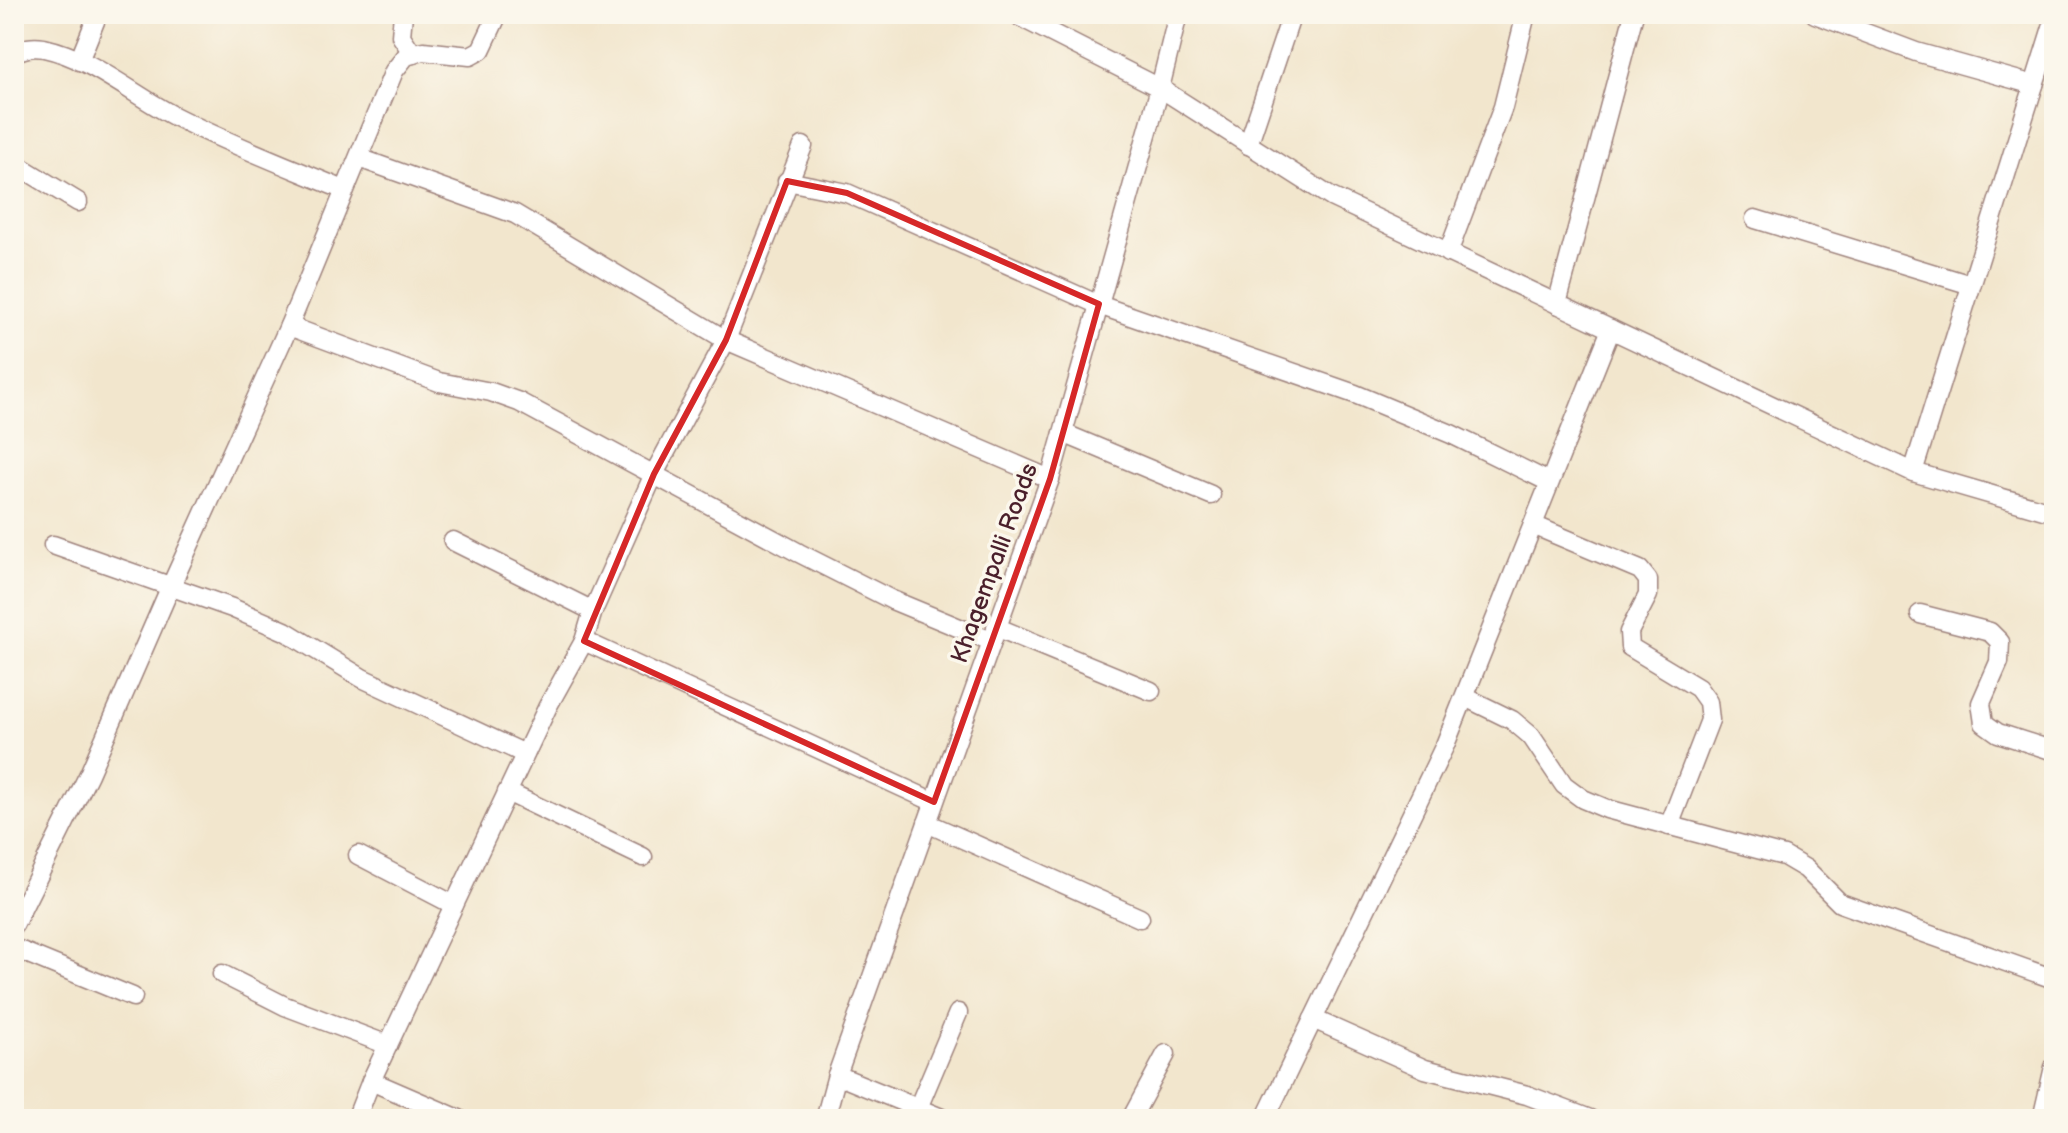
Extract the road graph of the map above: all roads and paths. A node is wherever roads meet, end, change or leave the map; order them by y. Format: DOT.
graph roads {
  1 [pos="98,14"];
  2 [pos="403,14"];
  3 [pos="498,14"];
  4 [pos="1014,14"];
  5 [pos="1178,14"];
  6 [pos="1292,14"];
  7 [pos="1526,14"];
  8 [pos="1634,14"];
  9 [pos="1815,14"];
  10 [pos="2054,21"];
  11 [pos="2050,46"];
  12 [pos="14,53"];
  13 [pos="413,54"];
  14 [pos="79,61"];
  15 [pos="2034,85"];
  16 [pos="1160,88"];
  17 [pos="1248,145"];
  18 [pos="803,146"];
  19 [pos="359,158"];
  20 [pos="14,163"];
  21 [pos="787,181"];
  22 [pos="344,190"];
  23 [pos="78,202"];
  24 [pos="1755,219"];
  25 [pos="1448,253"];
  26 [pos="1971,285"];
  27 [pos="1099,304"];
  28 [pos="1557,304"];
  29 [pos="289,326"];
  30 [pos="1611,329"];
  31 [pos="726,340"];
  32 [pos="1063,433"];
  33 [pos="1913,472"];
  34 [pos="654,474"];
  35 [pos="1050,479"];
  36 [pos="1549,482"];
  37 [pos="1211,495"];
  38 [pos="2054,513"];
  39 [pos="1533,525"];
  40 [pos="453,541"];
  41 [pos="53,545"];
  42 [pos="170,588"];
  43 [pos="593,611"];
  44 [pos="1920,614"];
  45 [pos="994,634"];
  46 [pos="584,641"];
  47 [pos="1151,691"];
  48 [pos="1465,697"];
  49 [pos="2054,751"];
  50 [pos="525,754"];
  51 [pos="507,792"];
  52 [pos="934,802"];
  53 [pos="927,823"];
  54 [pos="1669,826"];
  55 [pos="358,855"];
  56 [pos="643,857"];
  57 [pos="454,905"];
  58 [pos="1140,918"];
  59 [pos="14,925"];
  60 [pos="14,948"];
  61 [pos="222,974"];
  62 [pos="2054,979"];
  63 [pos="133,997"];
  64 [pos="958,1013"];
  65 [pos="1313,1019"];
  66 [pos="388,1045"];
  67 [pos="1166,1054"];
  68 [pos="2054,1067"];
  69 [pos="837,1075"];
  70 [pos="371,1081"];
  71 [pos="918,1108"];
  72 [pos="356,1119"];
  73 [pos="459,1119"];
  74 [pos="825,1119"];
  75 [pos="944,1119"];
  76 [pos="1131,1119"];
  77 [pos="1265,1119"];
  78 [pos="1590,1119"];
  79 [pos="2042,1119"];
  1 -- 14 [label="street"];
  2 -- 13 [label="street"];
  3 -- 13 [label="street"];
  4 -- 16 [label="street"];
  5 -- 16 [label="street, Khagempalli Roads"];
  6 -- 17 [label="street"];
  7 -- 25 [label="street"];
  8 -- 28 [label="street"];
  9 -- 15 [label="street"];
  10 -- 11 [label="street"];
  11 -- 15 [label="street"];
  12 -- 14 [label="street"];
  13 -- 19 [label="street"];
  14 -- 22 [label="street"];
  15 -- 26 [label="street"];
  16 -- 17 [label="street"];
  16 -- 27 [label="street, Khagempalli Roads"];
  17 -- 25 [label="street"];
  18 -- 21 [label="street"];
  19 -- 22 [label="street"];
  19 -- 31 [label="street"];
  20 -- 23 [label="street"];
  21 -- 27 [label="street"];
  21 -- 31 [label="street"];
  22 -- 29 [label="street"];
  24 -- 26 [label="street"];
  25 -- 28 [label="street"];
  26 -- 33 [label="street"];
  27 -- 32 [label="street, Khagempalli Roads"];
  27 -- 36 [label="street"];
  28 -- 30 [label="street"];
  29 -- 34 [label="street"];
  29 -- 42 [label="street"];
  30 -- 33 [label="street"];
  30 -- 36 [label="street"];
  31 -- 34 [label="street"];
  31 -- 35 [label="street"];
  32 -- 35 [label="street, Khagempalli Roads"];
  32 -- 37 [label="street"];
  33 -- 38 [label="street"];
  34 -- 43 [label="street"];
  34 -- 45 [label="street"];
  35 -- 45 [label="street, Khagempalli Roads"];
  36 -- 39 [label="street"];
  39 -- 48 [label="street"];
  39 -- 54 [label="street"];
  40 -- 43 [label="street"];
  41 -- 42 [label="street"];
  42 -- 50 [label="street"];
  42 -- 59 [label="street"];
  43 -- 46 [label="street"];
  44 -- 49 [label="street"];
  45 -- 47 [label="street"];
  45 -- 52 [label="street, Khagempalli Roads"];
  46 -- 50 [label="street"];
  46 -- 52 [label="street"];
  48 -- 54 [label="street"];
  48 -- 65 [label="street"];
  50 -- 51 [label="street"];
  51 -- 56 [label="street"];
  51 -- 57 [label="street"];
  52 -- 53 [label="street, Khagempalli Roads"];
  53 -- 58 [label="street"];
  53 -- 69 [label="street, Khagempalli Roads"];
  54 -- 62 [label="street"];
  55 -- 57 [label="street"];
  57 -- 66 [label="street"];
  60 -- 63 [label="street"];
  61 -- 66 [label="street"];
  64 -- 71 [label="street"];
  65 -- 77 [label="street"];
  65 -- 78 [label="street"];
  66 -- 70 [label="street"];
  67 -- 76 [label="street"];
  68 -- 79 [label="street"];
  69 -- 71 [label="street"];
  69 -- 74 [label="street, Khagempalli Roads"];
  70 -- 72 [label="street"];
  70 -- 73 [label="street"];
  71 -- 75 [label="street"];
}
